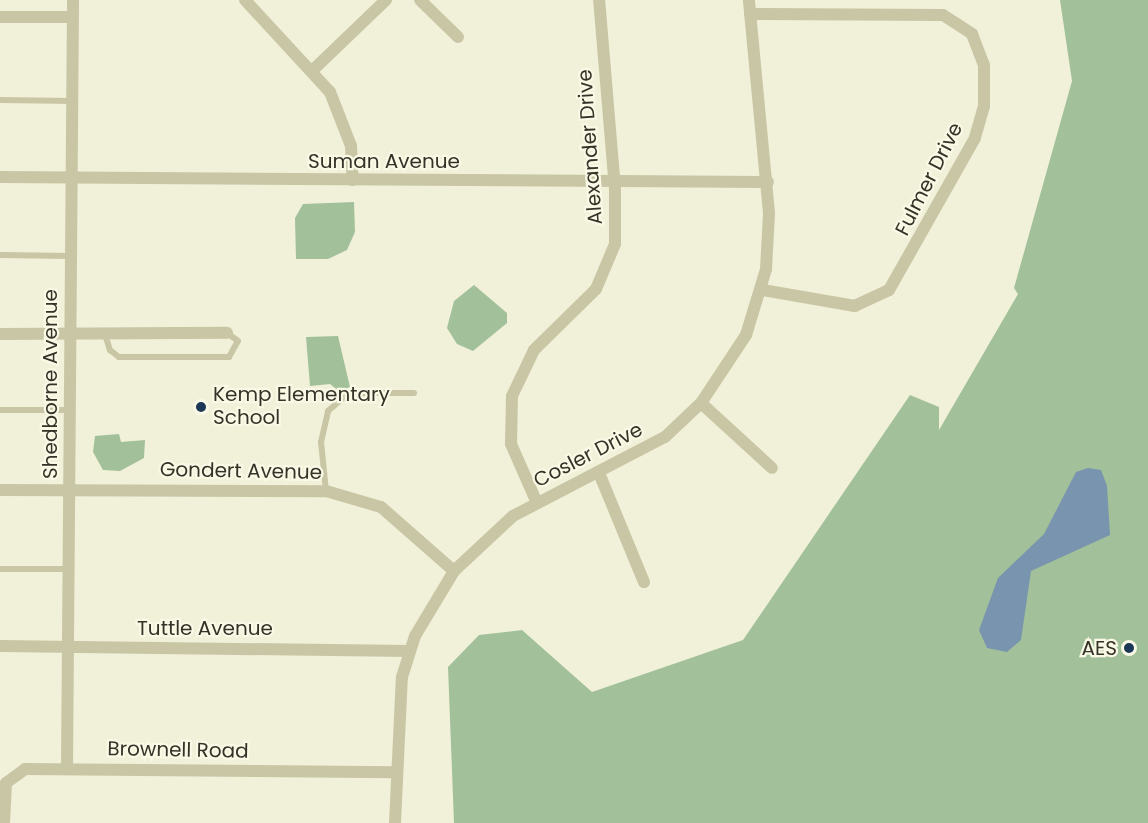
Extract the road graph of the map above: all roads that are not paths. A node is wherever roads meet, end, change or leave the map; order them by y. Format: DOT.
graph roads {
  1 [pos="73,0"];
  2 [pos="245,0"];
  3 [pos="386,0"];
  4 [pos="420,0"];
  5 [pos="599,0"];
  6 [pos="748,0"];
  7 [pos="750,14"];
  8 [pos="0,17"];
  9 [pos="73,17"];
  10 [pos="458,37"];
  11 [pos="314,69"];
  12 [pos="0,100"];
  13 [pos="72,101"];
  14 [pos="0,177"];
  15 [pos="72,177"];
  16 [pos="352,180"];
  17 [pos="615,182"];
  18 [pos="768,182"];
  19 [pos="0,255"];
  20 [pos="71,256"];
  21 [pos="762,291"];
  22 [pos="70,333"];
  23 [pos="105,333"];
  24 [pos="226,333"];
  25 [pos="0,334"];
  26 [pos="414,393"];
  27 [pos="701,403"];
  28 [pos="0,410"];
  29 [pos="70,410"];
  30 [pos="772,468"];
  31 [pos="599,473"];
  32 [pos="69,489"];
  33 [pos="0,490"];
  34 [pos="326,491"];
  35 [pos="537,503"];
  36 [pos="0,569"];
  37 [pos="69,569"];
  38 [pos="454,572"];
  39 [pos="644,582"];
  40 [pos="0,646"];
  41 [pos="68,646"];
  42 [pos="409,651"];
  43 [pos="67,768"];
  44 [pos="396,772"];
  45 [pos="4,823"];
  46 [pos="395,823"];
  1 -- 9 [label="street, Shedborne Avenue"];
  2 -- 11 [label="street"];
  3 -- 11 [label="street"];
  4 -- 10 [label="street"];
  5 -- 17 [label="street, Alexander Drive"];
  6 -- 7 [label="street, Cosler Drive"];
  7 -- 18 [label="street, Cosler Drive"];
  7 -- 21 [label="street, Fulmer Drive"];
  8 -- 9 [label="street"];
  9 -- 13 [label="street, Shedborne Avenue"];
  11 -- 16 [label="street"];
  12 -- 13 [label="lane"];
  13 -- 15 [label="street, Shedborne Avenue"];
  14 -- 15 [label="street, Suman Avenue"];
  15 -- 16 [label="street, Suman Avenue"];
  15 -- 20 [label="street, Shedborne Avenue"];
  16 -- 17 [label="street, Suman Avenue"];
  17 -- 18 [label="street, Suman Avenue"];
  17 -- 35 [label="street, Alexander Drive"];
  18 -- 21 [label="street, Cosler Drive"];
  19 -- 20 [label="lane"];
  20 -- 22 [label="street, Shedborne Avenue"];
  21 -- 27 [label="street, Cosler Drive"];
  22 -- 23 [label="street"];
  22 -- 25 [label="street"];
  22 -- 29 [label="street, Shedborne Avenue"];
  23 -- 24 [label="street"];
  23 -- 24 [label="lane"];
  26 -- 34 [label="lane"];
  27 -- 30 [label="street"];
  27 -- 31 [label="street, Cosler Drive"];
  28 -- 29 [label="lane"];
  29 -- 32 [label="street, Shedborne Avenue"];
  31 -- 35 [label="street, Cosler Drive"];
  31 -- 39 [label="street"];
  32 -- 33 [label="street, Gondert Avenue"];
  32 -- 34 [label="street, Gondert Avenue"];
  32 -- 37 [label="street, Shedborne Avenue"];
  34 -- 38 [label="street, Gondert Avenue"];
  35 -- 38 [label="street, Cosler Drive"];
  36 -- 37 [label="lane"];
  37 -- 41 [label="street, Shedborne Avenue"];
  38 -- 42 [label="street, Cosler Drive"];
  40 -- 41 [label="street, Tuttle Avenue"];
  41 -- 42 [label="street, Tuttle Avenue"];
  41 -- 43 [label="street, Shedborne Avenue"];
  42 -- 44 [label="street, Cosler Drive"];
  43 -- 44 [label="street, Brownell Road"];
  43 -- 45 [label="street, Brownell Road"];
  44 -- 46 [label="street, Cosler Drive"];
}
